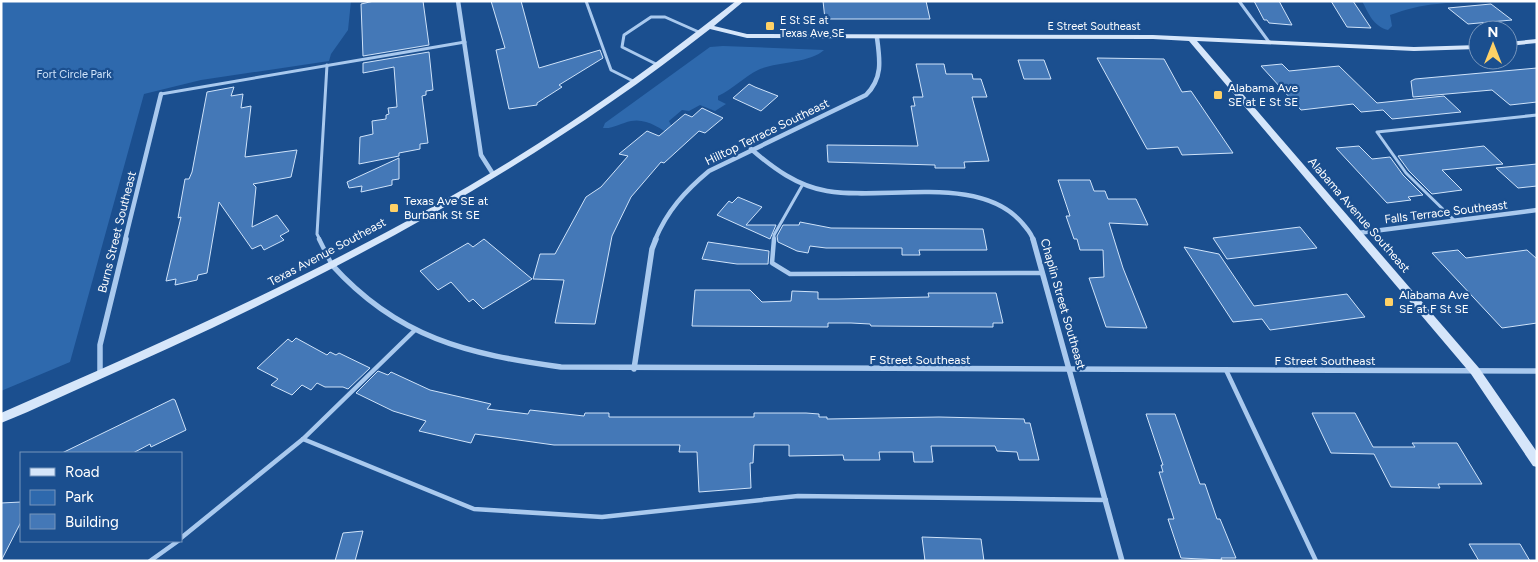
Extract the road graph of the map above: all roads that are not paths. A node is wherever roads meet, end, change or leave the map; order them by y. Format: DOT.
graph roads {
  1 [pos="458,1"];
  2 [pos="586,1"];
  3 [pos="741,1"];
  4 [pos="1239,1"];
  5 [pos="706,30"];
  6 [pos="877,38"];
  7 [pos="1191,38"];
  8 [pos="1537,41"];
  9 [pos="465,42"];
  10 [pos="1269,42"];
  11 [pos="1518,43"];
  12 [pos="1468,47"];
  13 [pos="327,66"];
  14 [pos="660,66"];
  15 [pos="636,83"];
  16 [pos="161,94"];
  17 [pos="1537,115"];
  18 [pos="751,149"];
  19 [pos="493,174"];
  20 [pos="803,184"];
  21 [pos="1537,210"];
  22 [pos="1454,220"];
  23 [pos="1358,233"];
  24 [pos="332,264"];
  25 [pos="1042,273"];
  26 [pos="415,330"];
  27 [pos="634,369"];
  28 [pos="1070,370"];
  29 [pos="1226,370"];
  30 [pos="1475,371"];
  31 [pos="1537,371"];
  32 [pos="100,375"];
  33 [pos="1,418"];
  34 [pos="304,439"];
  35 [pos="1537,462"];
  36 [pos="1106,500"];
  37 [pos="182,537"];
  38 [pos="177,542"];
  39 [pos="150,561"];
  40 [pos="1122,561"];
  41 [pos="1316,561"];
  1 -- 9 [label="street"];
  2 -- 15 [label="lane"];
  3 -- 5 [label="street, Texas Avenue Southeast"];
  4 -- 10 [label="lane"];
  5 -- 6 [label="street, E Street Southeast"];
  5 -- 14 [label="street, Texas Avenue Southeast"];
  5 -- 14 [label="lane"];
  6 -- 7 [label="street, E Street Southeast"];
  6 -- 18 [label="street, Hilltop Terrace Southeast"];
  7 -- 10 [label="street, E Street Southeast"];
  7 -- 23 [label="street, Alabama Avenue Southeast"];
  8 -- 11 [label="street"];
  9 -- 13 [label="lane"];
  9 -- 19 [label="street"];
  10 -- 12 [label="street, E Street Southeast"];
  13 -- 16 [label="lane"];
  13 -- 24 [label="lane"];
  14 -- 15 [label="street, Texas Avenue Southeast"];
  15 -- 19 [label="street, Texas Avenue Southeast"];
  16 -- 32 [label="street, Burns Street Southeast"];
  17 -- 22 [label="lane"];
  18 -- 20 [label="street, Chaplin Street Southeast"];
  18 -- 27 [label="street, Hilltop Terrace Southeast"];
  19 -- 24 [label="street, Texas Avenue Southeast"];
  20 -- 25 [label="street, Chaplin Street Southeast"];
  20 -- 25 [label="lane"];
  21 -- 22 [label="street, Falls Terrace Southeast"];
  22 -- 23 [label="street, Falls Terrace Southeast"];
  23 -- 30 [label="street, Alabama Avenue Southeast"];
  24 -- 26 [label="street, F Street Southeast"];
  24 -- 32 [label="street, Texas Avenue Southeast"];
  25 -- 28 [label="street, Chaplin Street Southeast"];
  26 -- 27 [label="street, F Street Southeast"];
  26 -- 34 [label="lane"];
  27 -- 28 [label="street, F Street Southeast"];
  28 -- 29 [label="street, F Street Southeast"];
  28 -- 36 [label="street, Chaplin Street Southeast"];
  29 -- 30 [label="street, F Street Southeast"];
  29 -- 41 [label="lane"];
  30 -- 31 [label="street, F Street Southeast"];
  30 -- 35 [label="street, Alabama Avenue Southeast"];
  32 -- 33 [label="street, Texas Avenue Southeast"];
  34 -- 36 [label="lane"];
  34 -- 37 [label="lane"];
  36 -- 40 [label="street, Chaplin Street Southeast"];
  38 -- 39 [label="lane"];
}
